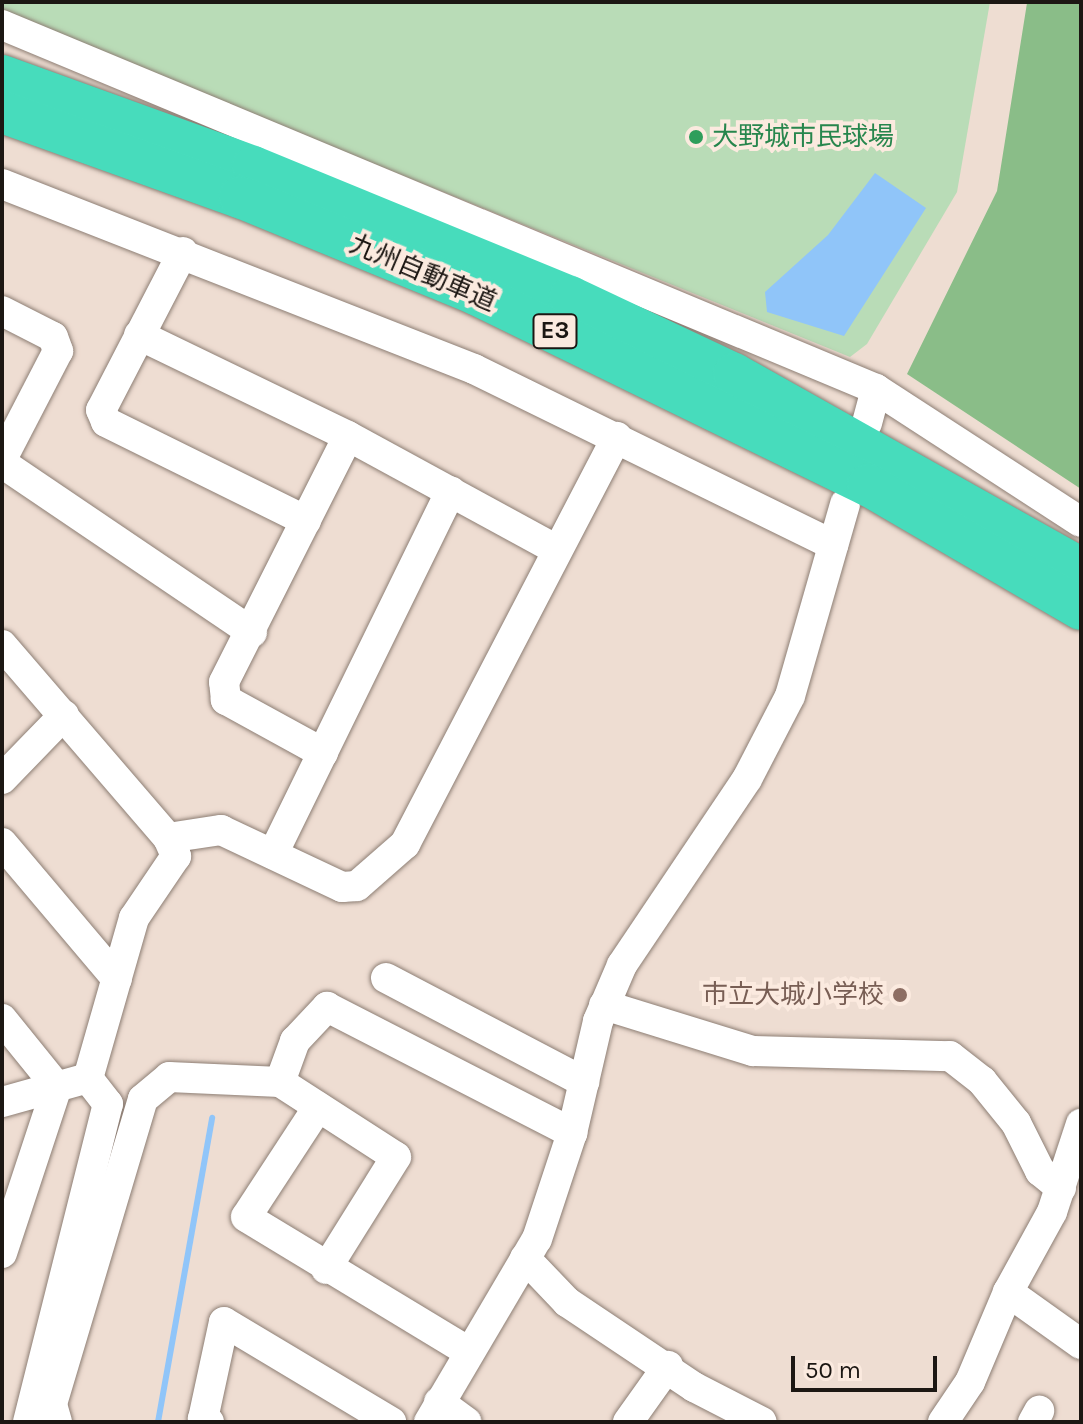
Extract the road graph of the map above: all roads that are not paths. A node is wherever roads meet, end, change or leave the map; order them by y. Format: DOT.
graph roads {
  1 [pos="2,25"];
  2 [pos="2,76"];
  3 [pos="2,112"];
  4 [pos="2,184"];
  5 [pos="183,252"];
  6 [pos="2,311"];
  7 [pos="139,335"];
  8 [pos="876,389"];
  9 [pos="867,423"];
  10 [pos="348,436"];
  11 [pos="617,437"];
  12 [pos="2,461"];
  13 [pos="451,491"];
  14 [pos="845,504"];
  15 [pos="306,521"];
  16 [pos="1081,522"];
  17 [pos="833,545"];
  18 [pos="557,550"];
  19 [pos="1081,569"];
  20 [pos="1081,609"];
  21 [pos="252,632"];
  22 [pos="2,645"];
  23 [pos="64,715"];
  24 [pos="323,753"];
  25 [pos="2,779"];
  26 [pos="168,838"];
  27 [pos="2,843"];
  28 [pos="273,854"];
  29 [pos="386,978"];
  30 [pos="117,979"];
  31 [pos="604,1005"];
  32 [pos="2,1019"];
  33 [pos="88,1078"];
  34 [pos="280,1082"];
  35 [pos="584,1082"];
  36 [pos="57,1087"];
  37 [pos="2,1102"];
  38 [pos="318,1107"];
  39 [pos="1081,1124"];
  40 [pos="572,1133"];
  41 [pos="1061,1188"];
  42 [pos="2,1253"];
  43 [pos="525,1258"];
  44 [pos="326,1269"];
  45 [pos="1008,1292"];
  46 [pos="1081,1344"];
  47 [pos="467,1351"];
  48 [pos="668,1366"];
  49 [pos="434,1412"];
  50 [pos="28,1422"];
  51 [pos="57,1422"];
  52 [pos="209,1422"];
  53 [pos="391,1422"];
  54 [pos="467,1422"];
  55 [pos="628,1422"];
  56 [pos="762,1422"];
  57 [pos="943,1422"];
  1 -- 8 [label="street"];
  2 -- 19 [label="highway, 九州自動車道 / E3"];
  3 -- 20 [label="highway, 九州自動車道 / E3"];
  4 -- 5 [label="street"];
  5 -- 7 [label="street"];
  5 -- 11 [label="street"];
  6 -- 12 [label="street"];
  7 -- 10 [label="street"];
  7 -- 15 [label="street"];
  8 -- 9 [label="street"];
  8 -- 16 [label="street"];
  10 -- 13 [label="street"];
  10 -- 15 [label="street"];
  11 -- 17 [label="street"];
  11 -- 18 [label="street"];
  12 -- 21 [label="street"];
  13 -- 18 [label="street"];
  13 -- 24 [label="street"];
  14 -- 17 [label="street"];
  15 -- 21 [label="street"];
  17 -- 31 [label="street"];
  18 -- 28 [label="street"];
  21 -- 24 [label="street"];
  22 -- 23 [label="street"];
  23 -- 25 [label="street"];
  23 -- 26 [label="street"];
  24 -- 28 [label="street"];
  26 -- 28 [label="street"];
  26 -- 30 [label="street"];
  27 -- 30 [label="street"];
  29 -- 35 [label="street"];
  30 -- 33 [label="street"];
  31 -- 35 [label="street"];
  31 -- 41 [label="street"];
  32 -- 36 [label="street"];
  33 -- 36 [label="street"];
  33 -- 50 [label="street"];
  34 -- 38 [label="street"];
  34 -- 40 [label="street"];
  34 -- 51 [label="street"];
  35 -- 40 [label="street"];
  36 -- 37 [label="street"];
  36 -- 42 [label="street"];
  38 -- 44 [label="street"];
  38 -- 44 [label="street"];
  39 -- 41 [label="street"];
  40 -- 43 [label="street"];
  41 -- 45 [label="street"];
  43 -- 47 [label="street"];
  43 -- 48 [label="street"];
  44 -- 47 [label="street"];
  45 -- 46 [label="street"];
  45 -- 57 [label="street"];
  47 -- 49 [label="street"];
  48 -- 55 [label="street"];
  48 -- 56 [label="street"];
  49 -- 54 [label="street"];
  52 -- 53 [label="street"];
}
